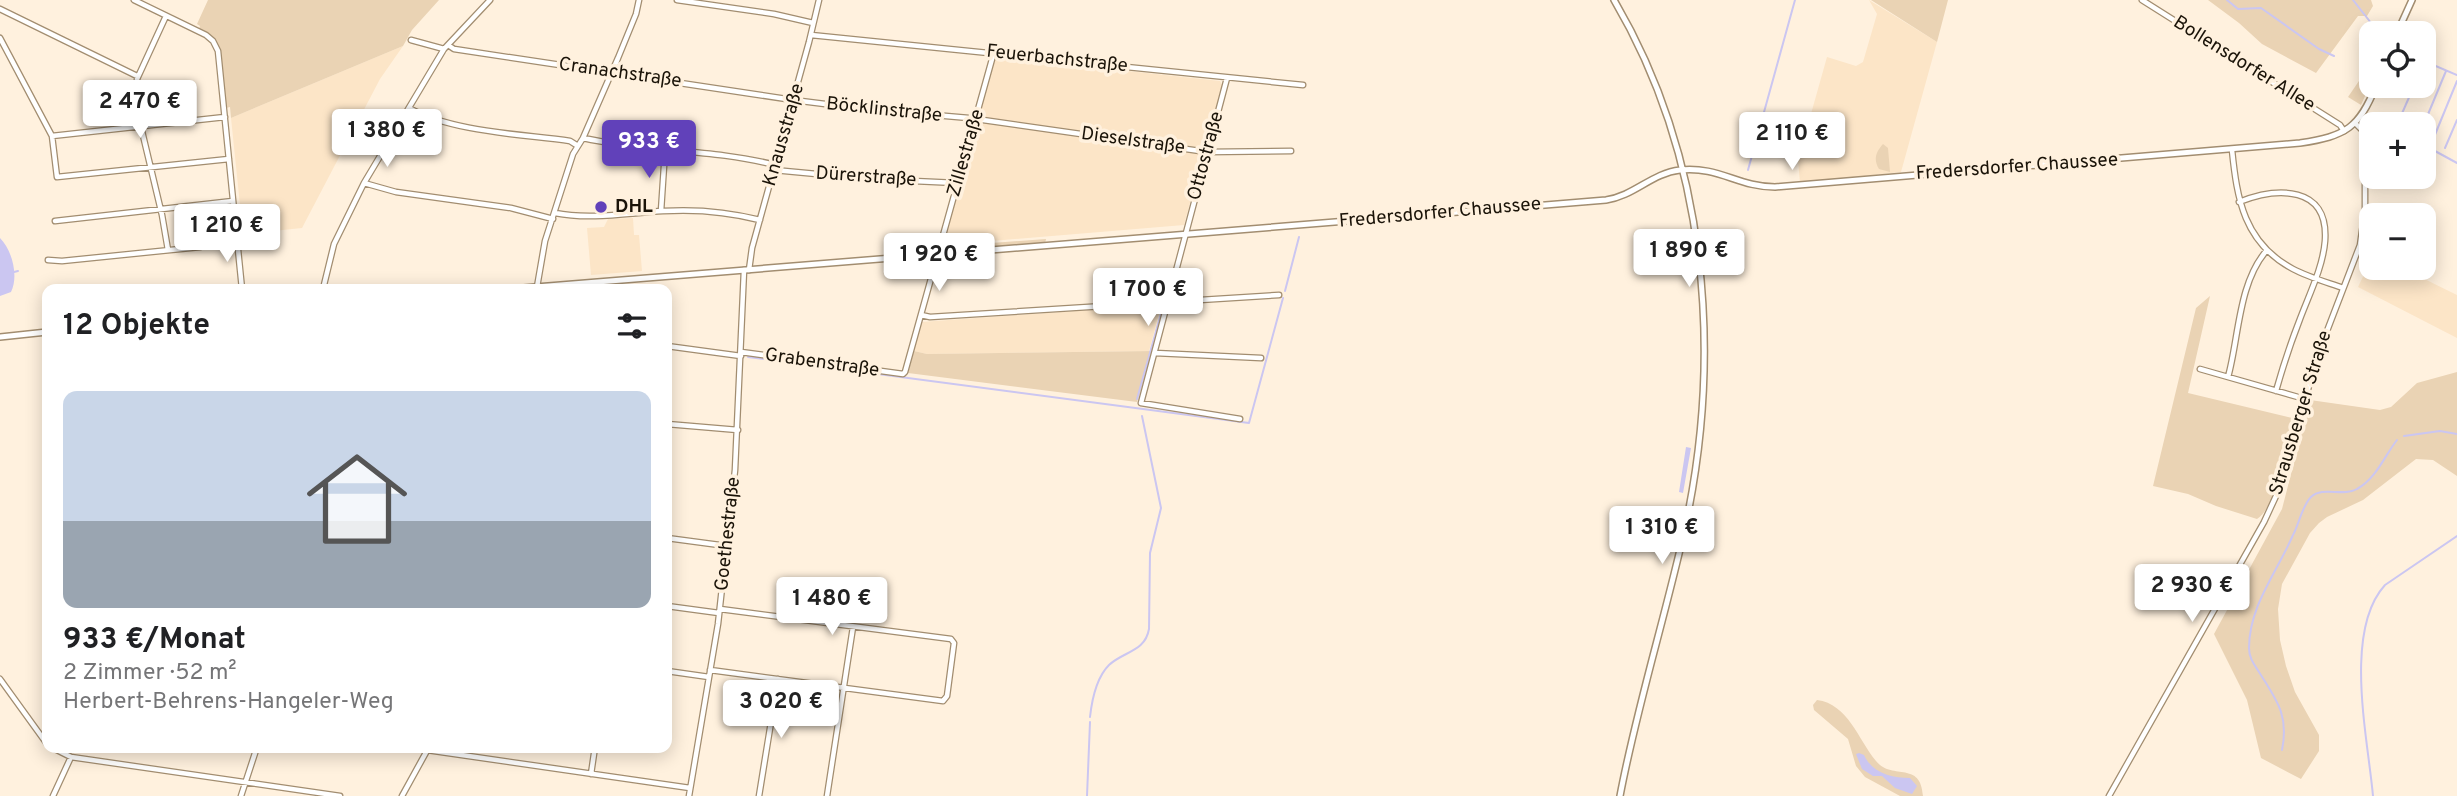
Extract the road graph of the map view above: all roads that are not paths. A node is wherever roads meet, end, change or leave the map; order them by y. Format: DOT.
graph roads {
  1 [pos="134,0"];
  2 [pos="490,0"];
  3 [pos="639,0"];
  4 [pos="677,0"];
  5 [pos="819,0"];
  6 [pos="1614,0"];
  7 [pos="2142,0"];
  8 [pos="2412,0"];
  9 [pos="0,9"];
  10 [pos="166,16"];
  11 [pos="2402,21"];
  12 [pos="813,23"];
  13 [pos="811,35"];
  14 [pos="0,38"];
  15 [pos="411,40"];
  16 [pos="446,47"];
  17 [pos="994,52"];
  18 [pos="611,72"];
  19 [pos="138,76"];
  20 [pos="1227,78"];
  21 [pos="1303,85"];
  22 [pos="2371,98"];
  23 [pos="793,100"];
  24 [pos="409,108"];
  25 [pos="225,117"];
  26 [pos="975,119"];
  27 [pos="2356,124"];
  28 [pos="141,127"];
  29 [pos="2344,131"];
  30 [pos="52,136"];
  31 [pos="583,138"];
  32 [pos="578,146"];
  33 [pos="2232,150"];
  34 [pos="665,151"];
  35 [pos="1291,151"];
  36 [pos="1207,152"];
  37 [pos="229,159"];
  38 [pos="150,167"];
  39 [pos="774,167"];
  40 [pos="1682,170"];
  41 [pos="364,183"];
  42 [pos="957,183"];
  43 [pos="233,201"];
  44 [pos="2239,202"];
  45 [pos="160,210"];
  46 [pos="661,211"];
  47 [pos="554,216"];
  48 [pos="760,220"];
  49 [pos="55,221"];
  50 [pos="1186,235"];
  51 [pos="200,247"];
  52 [pos="168,250"];
  53 [pos="2267,250"];
  54 [pos="937,255"];
  55 [pos="48,260"];
  56 [pos="746,270"];
  57 [pos="2315,278"];
  58 [pos="241,284"];
  59 [pos="324,284"];
  60 [pos="535,284"];
  61 [pos="593,284"];
  62 [pos="2343,288"];
  63 [pos="1279,295"];
  64 [pos="1168,300"];
  65 [pos="921,315"];
  66 [pos="42,333"];
  67 [pos="0,337"];
  68 [pos="672,347"];
  69 [pos="1155,353"];
  70 [pos="741,354"];
  71 [pos="1261,358"];
  72 [pos="2200,369"];
  73 [pos="904,374"];
  74 [pos="2228,377"];
  75 [pos="2276,391"];
  76 [pos="2305,399"];
  77 [pos="1240,419"];
  78 [pos="672,424"];
  79 [pos="738,430"];
  80 [pos="672,539"];
  81 [pos="727,546"];
  82 [pos="672,606"];
  83 [pos="719,611"];
  84 [pos="853,626"];
  85 [pos="672,671"];
  86 [pos="710,673"];
  87 [pos="0,679"];
  88 [pos="778,679"];
  89 [pos="845,688"];
  90 [pos="42,736"];
  91 [pos="63,753"];
  92 [pos="255,753"];
  93 [pos="426,753"];
  94 [pos="454,753"];
  95 [pos="594,753"];
  96 [pos="71,757"];
  97 [pos="591,774"];
  98 [pos="245,782"];
  99 [pos="691,788"];
  100 [pos="1621,792"];
  101 [pos="53,796"];
  102 [pos="241,796"];
  103 [pos="340,796"];
  104 [pos="402,796"];
  105 [pos="689,796"];
  106 [pos="760,796"];
  107 [pos="827,796"];
  108 [pos="2109,796"];
  1 -- 10 [label="street"];
  2 -- 16 [label="street"];
  3 -- 18 [label="street"];
  4 -- 12 [label="street"];
  5 -- 12 [label="street, Knausstraße"];
  6 -- 40 [label="main road"];
  7 -- 29 [label="street, Bollensdorfer Allee"];
  8 -- 11 [label="main road"];
  9 -- 19 [label="street"];
  10 -- 19 [label="street"];
  10 -- 25 [label="street"];
  12 -- 13 [label="street, Knausstraße"];
  13 -- 17 [label="street, Feuerbachstraße"];
  13 -- 23 [label="street, Knausstraße"];
  14 -- 30 [label="street"];
  15 -- 16 [label="street, Cranachstraße"];
  16 -- 18 [label="street, Cranachstraße"];
  16 -- 24 [label="street"];
  17 -- 20 [label="street, Feuerbachstraße"];
  17 -- 26 [label="street, Zillestraße"];
  18 -- 23 [label="street, Cranachstraße"];
  18 -- 31 [label="street"];
  19 -- 28 [label="street"];
  20 -- 21 [label="street, Feuerbachstraße"];
  20 -- 36 [label="street, Ottostraße"];
  22 -- 27 [label="main road"];
  23 -- 26 [label="street, Böcklinstraße"];
  23 -- 39 [label="street, Knausstraße"];
  24 -- 32 [label="street"];
  24 -- 41 [label="street"];
  25 -- 28 [label="street"];
  25 -- 37 [label="street"];
  26 -- 36 [label="street, Dieselstraße"];
  26 -- 42 [label="street, Zillestraße"];
  27 -- 29 [label="main road, Fredersdorfer Chaussee"];
  27 -- 62 [label="street, Strausberger Straße"];
  28 -- 30 [label="street"];
  28 -- 38 [label="street"];
  29 -- 33 [label="main road, Fredersdorfer Chaussee"];
  30 -- 38 [label="street"];
  31 -- 32 [label="street"];
  31 -- 34 [label="street, Dürerstraße"];
  32 -- 47 [label="street"];
  33 -- 40 [label="main road, Fredersdorfer Chaussee"];
  33 -- 44 [label="street"];
  34 -- 39 [label="street, Dürerstraße"];
  34 -- 46 [label="street"];
  35 -- 36 [label="street, Dieselstraße"];
  36 -- 50 [label="street, Ottostraße"];
  37 -- 38 [label="street"];
  37 -- 43 [label="street"];
  38 -- 45 [label="street"];
  39 -- 42 [label="street, Dürerstraße"];
  39 -- 48 [label="street, Knausstraße"];
  40 -- 50 [label="main road, Fredersdorfer Chaussee"];
  40 -- 100 [label="main road"];
  41 -- 47 [label="street"];
  41 -- 59 [label="street"];
  42 -- 54 [label="street, Zillestraße"];
  43 -- 45 [label="street"];
  43 -- 58 [label="street"];
  44 -- 53 [label="street"];
  44 -- 57 [label="street"];
  45 -- 49 [label="street"];
  45 -- 52 [label="street"];
  46 -- 47 [label="street"];
  46 -- 48 [label="street"];
  47 -- 60 [label="street"];
  48 -- 56 [label="street, Knausstraße"];
  50 -- 54 [label="main road, Fredersdorfer Chaussee"];
  50 -- 64 [label="street, Ottostraße"];
  51 -- 52 [label="street"];
  52 -- 55 [label="street"];
  53 -- 57 [label="street"];
  53 -- 74 [label="street"];
  54 -- 56 [label="main road, Fredersdorfer Chaussee"];
  54 -- 65 [label="street, Zillestraße"];
  56 -- 61 [label="main road, Fredersdorfer Chaussee"];
  56 -- 70 [label="street, Goethestraße"];
  57 -- 62 [label="street"];
  57 -- 75 [label="street"];
  62 -- 76 [label="street, Strausberger Straße"];
  63 -- 64 [label="street"];
  64 -- 65 [label="street"];
  64 -- 69 [label="street, Ottostraße"];
  65 -- 73 [label="street, Zillestraße"];
  66 -- 67 [label="main road"];
  68 -- 70 [label="street, Grabenstraße"];
  69 -- 71 [label="street"];
  69 -- 77 [label="street, Ottostraße"];
  70 -- 73 [label="street, Grabenstraße"];
  70 -- 79 [label="street, Goethestraße"];
  72 -- 74 [label="street"];
  74 -- 75 [label="street"];
  75 -- 76 [label="street"];
  76 -- 108 [label="street, Strausberger Straße"];
  78 -- 79 [label="street"];
  79 -- 81 [label="street, Goethestraße"];
  80 -- 81 [label="street"];
  81 -- 83 [label="street, Goethestraße"];
  82 -- 83 [label="street"];
  83 -- 84 [label="street"];
  83 -- 86 [label="street, Goethestraße"];
  84 -- 89 [label="street"];
  84 -- 89 [label="street"];
  85 -- 86 [label="street"];
  86 -- 88 [label="street"];
  86 -- 99 [label="street, Goethestraße"];
  87 -- 90 [label="street"];
  88 -- 89 [label="street"];
  88 -- 106 [label="street"];
  89 -- 107 [label="street"];
  91 -- 96 [label="street"];
  92 -- 98 [label="street"];
  93 -- 104 [label="street"];
  94 -- 97 [label="street"];
  95 -- 97 [label="street"];
  96 -- 98 [label="street"];
  96 -- 101 [label="street"];
  97 -- 99 [label="street"];
  98 -- 102 [label="street"];
  98 -- 103 [label="street"];
  99 -- 105 [label="street, Goethestraße"];
}
